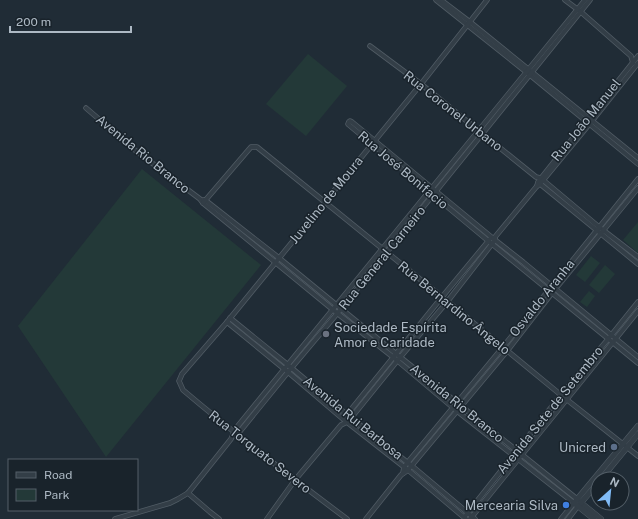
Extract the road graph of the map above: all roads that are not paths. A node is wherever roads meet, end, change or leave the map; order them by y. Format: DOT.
graph roads {
  1 [pos="436,0"];
  2 [pos="441,0"];
  3 [pos="487,0"];
  4 [pos="565,0"];
  5 [pos="587,1"];
  6 [pos="579,11"];
  7 [pos="468,23"];
  8 [pos="370,46"];
  9 [pos="631,56"];
  10 [pos="638,57"];
  11 [pos="540,59"];
  12 [pos="636,64"];
  13 [pos="527,71"];
  14 [pos="531,74"];
  15 [pos="421,84"];
  16 [pos="513,91"];
  17 [pos="86,108"];
  18 [pos="589,121"];
  19 [pos="480,132"];
  20 [pos="373,142"];
  21 [pos="638,158"];
  22 [pos="638,164"];
  23 [pos="638,179"];
  24 [pos="539,181"];
  25 [pos="638,188"];
  26 [pos="432,191"];
  27 [pos="203,201"];
  28 [pos="324,202"];
  29 [pos="419,208"];
  30 [pos="406,220"];
  31 [pos="410,224"];
  32 [pos="598,229"];
  33 [pos="602,232"];
  34 [pos="393,236"];
  35 [pos="250,239"];
  36 [pos="397,240"];
  37 [pos="493,240"];
  38 [pos="382,249"];
  39 [pos="387,252"];
  40 [pos="638,257"];
  41 [pos="279,258"];
  42 [pos="275,262"];
  43 [pos="638,264"];
  44 [pos="368,266"];
  45 [pos="465,269"];
  46 [pos="373,270"];
  47 [pos="470,273"];
  48 [pos="356,281"];
  49 [pos="311,284"];
  50 [pos="360,285"];
  51 [pos="307,288"];
  52 [pos="552,289"];
  53 [pos="345,294"];
  54 [pos="442,297"];
  55 [pos="350,298"];
  56 [pos="447,302"];
  57 [pos="638,302"];
  58 [pos="336,305"];
  59 [pos="341,309"];
  60 [pos="333,310"];
  61 [pos="638,311"];
  62 [pos="337,313"];
  63 [pos="228,320"];
  64 [pos="369,332"];
  65 [pos="412,334"];
  66 [pos="365,336"];
  67 [pos="311,337"];
  68 [pos="416,338"];
  69 [pos="612,338"];
  70 [pos="315,340"];
  71 [pos="258,341"];
  72 [pos="255,345"];
  73 [pos="503,347"];
  74 [pos="507,351"];
  75 [pos="628,352"];
  76 [pos="394,356"];
  77 [pos="638,357"];
  78 [pos="398,359"];
  79 [pos="638,363"];
  80 [pos="290,366"];
  81 [pos="286,370"];
  82 [pos="375,380"];
  83 [pos="428,380"];
  84 [pos="179,381"];
  85 [pos="379,383"];
  86 [pos="425,384"];
  87 [pos="319,391"];
  88 [pos="315,395"];
  89 [pos="561,395"];
  90 [pos="566,399"];
  91 [pos="456,403"];
  92 [pos="461,406"];
  93 [pos="453,407"];
  94 [pos="457,411"];
  95 [pos="346,414"];
  96 [pos="351,418"];
  97 [pos="343,419"];
  98 [pos="347,422"];
  99 [pos="341,425"];
  100 [pos="638,426"];
  101 [pos="235,434"];
  102 [pos="638,434"];
  103 [pos="498,436"];
  104 [pos="494,440"];
  105 [pos="381,442"];
  106 [pos="378,446"];
  107 [pos="625,446"];
  108 [pos="515,453"];
  109 [pos="638,456"];
  110 [pos="520,457"];
  111 [pos="613,460"];
  112 [pos="408,462"];
  113 [pos="412,466"];
  114 [pos="406,468"];
  115 [pos="604,471"];
  116 [pos="606,471"];
  117 [pos="295,480"];
  118 [pos="590,488"];
  119 [pos="188,493"];
  120 [pos="454,501"];
  121 [pos="578,503"];
  122 [pos="450,505"];
  123 [pos="468,513"];
  124 [pos="464,518"];
  125 [pos="472,518"];
  126 [pos="115,519"];
  127 [pos="219,519"];
  128 [pos="267,519"];
  129 [pos="347,519"];
  130 [pos="366,519"];
  131 [pos="562,519"];
  132 [pos="568,519"];
  133 [pos="594,519"];
  134 [pos="601,519"];
  1 -- 7 [label="street"];
  2 -- 7 [label="street"];
  3 -- 7 [label="street, Juvelino de Moura"];
  4 -- 6 [label="street"];
  5 -- 6 [label="street, Rua General Carneiro"];
  6 -- 9 [label="street"];
  6 -- 11 [label="street, Rua General Carneiro"];
  7 -- 13 [label="street"];
  7 -- 15 [label="street, Juvelino de Moura"];
  8 -- 15 [label="street, Rua Coronel Urbano"];
  9 -- 10 [label="street"];
  9 -- 12 [label="street"];
  10 -- 12 [label="street, Rua João Manuel"];
  11 -- 13 [label="street, Rua General Carneiro"];
  11 -- 14 [label="street, Rua General Carneiro"];
  12 -- 18 [label="street, Rua João Manuel"];
  13 -- 14 [label="street"];
  13 -- 16 [label="street, Rua General Carneiro"];
  14 -- 16 [label="street, Rua General Carneiro"];
  14 -- 18 [label="street"];
  15 -- 19 [label="street, Rua Coronel Urbano"];
  15 -- 20 [label="street, Juvelino de Moura"];
  16 -- 19 [label="street, Rua General Carneiro"];
  17 -- 27 [label="street, Avenida Rio Branco"];
  18 -- 21 [label="street"];
  18 -- 22 [label="street"];
  18 -- 24 [label="street, Rua João Manuel"];
  19 -- 24 [label="street, Rua Coronel Urbano"];
  19 -- 26 [label="street, Rua General Carneiro"];
  20 -- 20 [label="street, Rua José Bonifacio"];
  20 -- 26 [label="street, Rua José Bonifacio"];
  20 -- 28 [label="street, Juvelino de Moura"];
  23 -- 32 [label="street, Osvaldo Aranha"];
  24 -- 32 [label="street, Rua Coronel Urbano"];
  24 -- 37 [label="street, Rua João Manuel"];
  25 -- 33 [label="street, Osvaldo Aranha"];
  26 -- 29 [label="street, Rua General Carneiro"];
  26 -- 37 [label="street, Rua José Bonifacio"];
  27 -- 28 [label="street, Rua Bernardino Ângelo"];
  27 -- 35 [label="street, Avenida Rio Branco"];
  28 -- 38 [label="street, Rua Bernardino Ângelo"];
  28 -- 41 [label="street, Juvelino de Moura"];
  29 -- 30 [label="street, Rua General Carneiro"];
  29 -- 31 [label="street, Rua General Carneiro"];
  30 -- 31 [label="street"];
  30 -- 34 [label="street, Rua General Carneiro"];
  31 -- 36 [label="street, Rua General Carneiro"];
  32 -- 33 [label="street, Rua Coronel Urbano"];
  32 -- 52 [label="street, Osvaldo Aranha"];
  33 -- 40 [label="street, Rua Coronel Urbano"];
  33 -- 43 [label="street, Rua Coronel Urbano"];
  33 -- 52 [label="street, Osvaldo Aranha"];
  34 -- 36 [label="street"];
  34 -- 38 [label="street, Rua General Carneiro"];
  35 -- 41 [label="street, Avenida Rio Branco"];
  35 -- 42 [label="street, Avenida Rio Branco"];
  36 -- 39 [label="street, Rua General Carneiro"];
  37 -- 45 [label="street, Rua João Manuel"];
  37 -- 47 [label="street, Rua João Manuel"];
  37 -- 52 [label="street, Rua José Bonifacio"];
  38 -- 39 [label="street, Rua Bernardino Ângelo"];
  38 -- 44 [label="street, Rua General Carneiro"];
  39 -- 46 [label="street, Rua General Carneiro"];
  39 -- 54 [label="street, Rua Bernardino Ângelo"];
  41 -- 42 [label="street, Juvelino de Moura"];
  41 -- 49 [label="street, Avenida Rio Branco"];
  42 -- 51 [label="street, Avenida Rio Branco"];
  42 -- 63 [label="street, Juvelino de Moura"];
  44 -- 46 [label="street"];
  44 -- 48 [label="street, Rua General Carneiro"];
  45 -- 47 [label="street"];
  45 -- 54 [label="street, Rua João Manuel"];
  46 -- 50 [label="street, Rua General Carneiro"];
  47 -- 56 [label="street, Rua João Manuel"];
  48 -- 50 [label="street"];
  48 -- 53 [label="street, Rua General Carneiro"];
  49 -- 51 [label="street"];
  49 -- 58 [label="street, Avenida Rio Branco"];
  50 -- 55 [label="street, Rua General Carneiro"];
  51 -- 60 [label="street, Avenida Rio Branco"];
  52 -- 69 [label="street, Rua José Bonifacio"];
  52 -- 73 [label="street, Osvaldo Aranha"];
  52 -- 74 [label="street, Osvaldo Aranha"];
  53 -- 55 [label="street"];
  53 -- 58 [label="street, Rua General Carneiro"];
  54 -- 56 [label="street, Rua Bernardino Ângelo"];
  54 -- 65 [label="street, Rua João Manuel"];
  55 -- 59 [label="street, Rua General Carneiro"];
  56 -- 68 [label="street, Rua João Manuel"];
  56 -- 73 [label="street, Rua Bernardino Ângelo"];
  57 -- 69 [label="street, Avenida Sete de Setembro"];
  58 -- 59 [label="street, Avenida Rio Branco"];
  58 -- 60 [label="street, Rua General Carneiro"];
  59 -- 62 [label="street, Rua General Carneiro"];
  59 -- 64 [label="street, Avenida Rio Branco"];
  60 -- 62 [label="street, Avenida Rio Branco"];
  60 -- 67 [label="street, Rua General Carneiro"];
  61 -- 69 [label="street, Avenida Sete de Setembro"];
  62 -- 66 [label="street, Avenida Rio Branco"];
  62 -- 70 [label="street, Rua General Carneiro"];
  63 -- 71 [label="street, Avenida Rui Barbosa"];
  63 -- 72 [label="street, Avenida Rui Barbosa"];
  63 -- 84 [label="street, Juvelino de Moura"];
  64 -- 66 [label="street"];
  64 -- 76 [label="street, Avenida Rio Branco"];
  65 -- 68 [label="street"];
  65 -- 76 [label="street, Rua João Manuel"];
  66 -- 76 [label="street, Avenida Rio Branco"];
  67 -- 70 [label="street"];
  67 -- 80 [label="street, Rua General Carneiro"];
  68 -- 78 [label="street, Rua João Manuel"];
  69 -- 75 [label="street, Rua José Bonifacio"];
  69 -- 89 [label="street, Avenida Sete de Setembro"];
  69 -- 90 [label="street, Avenida Sete de Setembro"];
  70 -- 80 [label="street, Rua General Carneiro"];
  71 -- 72 [label="street"];
  71 -- 80 [label="street, Avenida Rui Barbosa"];
  72 -- 81 [label="street, Avenida Rui Barbosa"];
  73 -- 74 [label="street, Rua Bernardino Ângelo"];
  73 -- 91 [label="street, Osvaldo Aranha"];
  74 -- 89 [label="street, Rua Bernardino Ângelo"];
  74 -- 92 [label="street, Osvaldo Aranha"];
  75 -- 77 [label="street, Rua José Bonifacio"];
  75 -- 79 [label="street, Rua José Bonifacio"];
  76 -- 78 [label="street, Avenida Rio Branco"];
  76 -- 82 [label="street, Rua João Manuel"];
  78 -- 83 [label="street, Avenida Rio Branco"];
  78 -- 85 [label="street, Rua João Manuel"];
  78 -- 86 [label="street, Avenida Rio Branco"];
  80 -- 81 [label="street, Rua General Carneiro"];
  80 -- 87 [label="street, Avenida Rui Barbosa"];
  81 -- 88 [label="street, Avenida Rui Barbosa"];
  81 -- 101 [label="street, Rua General Carneiro"];
  82 -- 85 [label="street"];
  82 -- 95 [label="street, Rua João Manuel"];
  83 -- 86 [label="street"];
  83 -- 91 [label="street, Avenida Rio Branco"];
  84 -- 101 [label="street, Rua Torquato Severo"];
  85 -- 96 [label="street, Rua João Manuel"];
  86 -- 93 [label="street, Avenida Rio Branco"];
  87 -- 88 [label="street"];
  87 -- 95 [label="street, Avenida Rui Barbosa"];
  88 -- 97 [label="street, Avenida Rui Barbosa"];
  89 -- 90 [label="street, Rua Bernardino Ângelo"];
  89 -- 108 [label="street, Avenida Sete de Setembro"];
  90 -- 107 [label="street, Rua Bernardino Ângelo"];
  90 -- 110 [label="street, Avenida Sete de Setembro"];
  91 -- 92 [label="street, Avenida Rio Branco"];
  91 -- 93 [label="street, Osvaldo Aranha"];
  92 -- 94 [label="street, Osvaldo Aranha"];
  92 -- 103 [label="street, Avenida Rio Branco"];
  93 -- 94 [label="street, Avenida Rio Branco"];
  93 -- 112 [label="street, Osvaldo Aranha"];
  94 -- 104 [label="street, Avenida Rio Branco"];
  94 -- 113 [label="street, Osvaldo Aranha"];
  95 -- 96 [label="street, Avenida Rui Barbosa"];
  95 -- 97 [label="street, Rua João Manuel"];
  96 -- 98 [label="street, Rua João Manuel"];
  96 -- 105 [label="street, Avenida Rui Barbosa"];
  97 -- 98 [label="street, Avenida Rui Barbosa"];
  97 -- 99 [label="street, Rua João Manuel"];
  98 -- 99 [label="street, Rua João Manuel"];
  98 -- 106 [label="street, Avenida Rui Barbosa"];
  99 -- 117 [label="street, Rua João Manuel"];
  100 -- 107 [label="street"];
  101 -- 117 [label="street, Rua Torquato Severo"];
  101 -- 119 [label="street, Rua General Carneiro"];
  102 -- 107 [label="street"];
  103 -- 104 [label="street"];
  103 -- 108 [label="street, Avenida Rio Branco"];
  104 -- 108 [label="street, Avenida Rio Branco"];
  105 -- 106 [label="street"];
  105 -- 112 [label="street, Avenida Rui Barbosa"];
  106 -- 114 [label="street, Avenida Rui Barbosa"];
  107 -- 109 [label="street, Rua Bernardino Ângelo"];
  107 -- 111 [label="street"];
  108 -- 110 [label="street, Avenida Rio Branco"];
  108 -- 123 [label="street, Avenida Sete de Setembro"];
  110 -- 121 [label="street, Avenida Rio Branco"];
  110 -- 125 [label="street, Avenida Sete de Setembro"];
  111 -- 115 [label="street"];
  111 -- 116 [label="street"];
  112 -- 113 [label="street, Avenida Rui Barbosa"];
  112 -- 114 [label="street, Osvaldo Aranha"];
  113 -- 114 [label="street, Osvaldo Aranha"];
  113 -- 120 [label="street, Avenida Rui Barbosa"];
  114 -- 122 [label="street, Avenida Rui Barbosa"];
  114 -- 130 [label="street, Osvaldo Aranha"];
  117 -- 128 [label="street, Rua João Manuel"];
  117 -- 129 [label="street, Rua Torquato Severo"];
  118 -- 121 [label="street"];
  119 -- 126 [label="street"];
  119 -- 127 [label="street"];
  120 -- 122 [label="street"];
  120 -- 123 [label="street, Avenida Rui Barbosa"];
  121 -- 131 [label="street"];
  121 -- 132 [label="street"];
  121 -- 133 [label="street, Avenida Rio Branco"];
  121 -- 134 [label="street, Avenida Rio Branco"];
  122 -- 124 [label="street, Avenida Rui Barbosa"];
  123 -- 124 [label="street, Avenida Sete de Setembro"];
  123 -- 125 [label="street, Avenida Rui Barbosa"];
}
